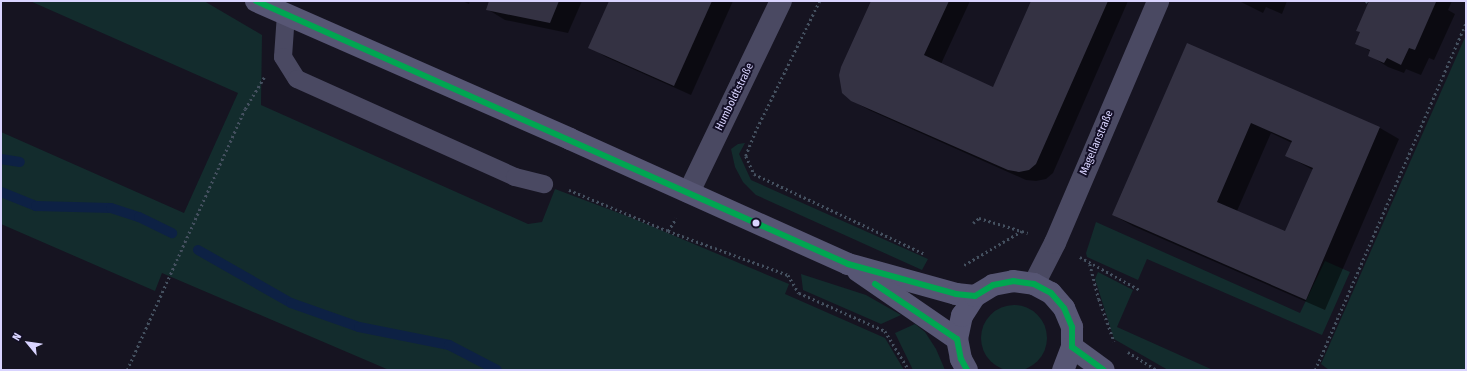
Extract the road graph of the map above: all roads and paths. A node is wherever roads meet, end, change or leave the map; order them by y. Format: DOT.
graph roads {
  1 [pos="256,1"];
  2 [pos="781,1"];
  3 [pos="820,1"];
  4 [pos="1158,1"];
  5 [pos="286,14"];
  6 [pos="1466,22"];
  7 [pos="283,57"];
  8 [pos="553,185"];
  9 [pos="689,192"];
  10 [pos="1022,231"];
  11 [pos="929,256"];
  12 [pos="1089,263"];
  13 [pos="848,264"];
  14 [pos="963,266"];
  15 [pos="1034,284"];
  16 [pos="975,296"];
  17 [pos="957,339"];
  18 [pos="1115,344"];
  19 [pos="1072,347"];
  20 [pos="1121,348"];
  21 [pos="127,370"];
  22 [pos="909,370"];
  23 [pos="967,370"];
  24 [pos="1063,370"];
  25 [pos="1104,370"];
  26 [pos="1157,370"];
  27 [pos="1315,370"];
  1 -- 5 [label="main road"];
  2 -- 9 [label="street, Humboldtstraße"];
  3 -- 11 [label="path"];
  4 -- 15 [label="street, Magellanstraße"];
  5 -- 7 [label="lane"];
  5 -- 9 [label="main road"];
  6 -- 27 [label="path"];
  7 -- 8 [label="lane"];
  7 -- 21 [label="path"];
  8 -- 22 [label="path"];
  9 -- 13 [label="main road"];
  10 -- 14 [label="path"];
  12 -- 18 [label="path"];
  13 -- 16 [label="main road"];
  13 -- 17 [label="main road"];
  15 -- 16 [label="main road"];
  15 -- 19 [label="main road"];
  16 -- 17 [label="main road"];
  17 -- 23 [label="main road"];
  19 -- 24 [label="main road"];
  19 -- 25 [label="main road"];
  20 -- 26 [label="path"];
}
